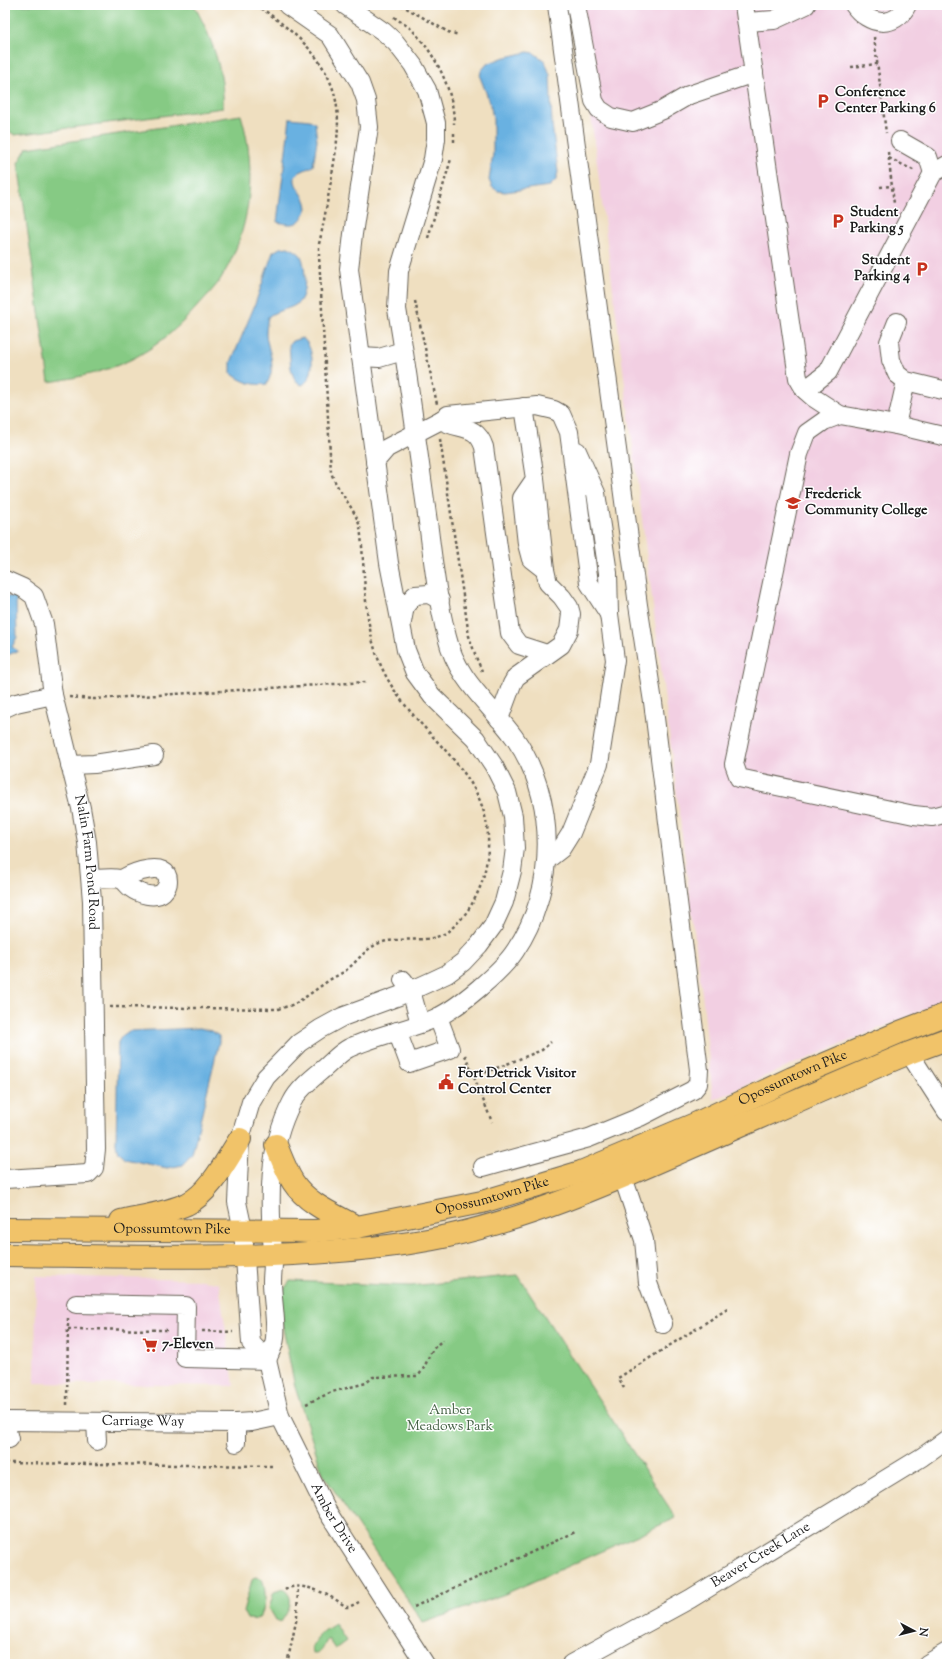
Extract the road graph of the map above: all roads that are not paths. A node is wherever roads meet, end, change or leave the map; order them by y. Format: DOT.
graph roads {
  1 [pos="287,5"];
  2 [pos="344,5"];
  3 [pos="557,5"];
  4 [pos="576,5"];
  5 [pos="806,5"];
  6 [pos="854,5"];
  7 [pos="907,5"];
  8 [pos="746,14"];
  9 [pos="754,73"];
  10 [pos="891,142"];
  11 [pos="933,170"];
  12 [pos="897,322"];
  13 [pos="403,351"];
  14 [pos="361,357"];
  15 [pos="906,381"];
  16 [pos="805,390"];
  17 [pos="947,391"];
  18 [pos="524,407"];
  19 [pos="840,415"];
  20 [pos="440,420"];
  21 [pos="896,425"];
  22 [pos="415,432"];
  23 [pos="947,437"];
  24 [pos="375,462"];
  25 [pos="5,580"];
  26 [pos="440,600"];
  27 [pos="401,627"];
  28 [pos="547,654"];
  29 [pos="52,695"];
  30 [pos="5,708"];
  31 [pos="499,719"];
  32 [pos="154,755"];
  33 [pos="70,765"];
  34 [pos="947,813"];
  35 [pos="547,860"];
  36 [pos="91,879"];
  37 [pos="122,879"];
  38 [pos="407,985"];
  39 [pos="947,1014"];
  40 [pos="438,1017"];
  41 [pos="420,1023"];
  42 [pos="397,1031"];
  43 [pos="947,1039"];
  44 [pos="909,1053"];
  45 [pos="947,1112"];
  46 [pos="240,1139"];
  47 [pos="276,1145"];
  48 [pos="482,1167"];
  49 [pos="623,1177"];
  50 [pos="5,1179"];
  51 [pos="357,1227"];
  52 [pos="5,1229"];
  53 [pos="85,1229"];
  54 [pos="243,1230"];
  55 [pos="271,1231"];
  56 [pos="5,1255"];
  57 [pos="274,1255"];
  58 [pos="245,1257"];
  59 [pos="72,1311"];
  60 [pos="663,1324"];
  61 [pos="267,1360"];
  62 [pos="280,1416"];
  63 [pos="5,1421"];
  64 [pos="96,1422"];
  65 [pos="236,1423"];
  66 [pos="9,1439"];
  67 [pos="947,1439"];
  68 [pos="97,1441"];
  69 [pos="236,1443"];
  70 [pos="947,1652"];
  71 [pos="425,1664"];
  72 [pos="571,1664"];
  73 [pos="927,1664"];
  1 -- 14 [label="street"];
  2 -- 13 [label="street"];
  3 -- 48 [label="street"];
  4 -- 9 [label="street"];
  5 -- 8 [label="street"];
  6 -- 7 [label="street"];
  8 -- 9 [label="street"];
  9 -- 16 [label="street"];
  10 -- 11 [label="street"];
  11 -- 16 [label="street"];
  12 -- 15 [label="street"];
  13 -- 14 [label="street"];
  13 -- 22 [label="street"];
  14 -- 24 [label="street"];
  15 -- 17 [label="street"];
  15 -- 21 [label="street"];
  16 -- 19 [label="street"];
  18 -- 20 [label="street"];
  18 -- 28 [label="street"];
  18 -- 35 [label="street"];
  19 -- 21 [label="street"];
  19 -- 34 [label="street"];
  20 -- 22 [label="street"];
  20 -- 28 [label="street"];
  21 -- 23 [label="street"];
  22 -- 24 [label="street"];
  22 -- 26 [label="street"];
  24 -- 27 [label="street"];
  25 -- 29 [label="street, Nalin Farm Pond Road"];
  26 -- 27 [label="street"];
  26 -- 31 [label="street"];
  27 -- 38 [label="street"];
  28 -- 31 [label="street"];
  29 -- 30 [label="street"];
  29 -- 33 [label="street, Nalin Farm Pond Road"];
  31 -- 35 [label="street"];
  32 -- 33 [label="street"];
  33 -- 36 [label="street, Nalin Farm Pond Road"];
  35 -- 40 [label="street"];
  36 -- 37 [label="street"];
  36 -- 50 [label="street, Nalin Farm Pond Road"];
  38 -- 41 [label="street"];
  38 -- 46 [label="street"];
  39 -- 51 [label="main road, Opossumtown Pike"];
  40 -- 41 [label="street"];
  40 -- 42 [label="street"];
  41 -- 42 [label="street"];
  42 -- 47 [label="street"];
  43 -- 44 [label="main road, Opossumtown Pike"];
  44 -- 45 [label="street"];
  44 -- 49 [label="main road, Opossumtown Pike"];
  46 -- 53 [label="main road"];
  46 -- 54 [label="street"];
  47 -- 51 [label="main road"];
  47 -- 55 [label="street"];
  49 -- 57 [label="main road, Opossumtown Pike"];
  49 -- 60 [label="street"];
  51 -- 55 [label="main road, Opossumtown Pike"];
  52 -- 53 [label="main road, Opossumtown Pike"];
  53 -- 54 [label="main road, Opossumtown Pike"];
  54 -- 55 [label="main road, Opossumtown Pike"];
  54 -- 58 [label="street"];
  55 -- 57 [label="street"];
  56 -- 58 [label="main road, Opossumtown Pike"];
  57 -- 58 [label="main road, Opossumtown Pike"];
  57 -- 61 [label="street"];
  58 -- 61 [label="street"];
  59 -- 61 [label="street"];
  61 -- 62 [label="street, Amber Drive"];
  62 -- 65 [label="street, Carriage Way"];
  62 -- 71 [label="street, Amber Drive"];
  63 -- 64 [label="street, Carriage Way"];
  63 -- 66 [label="street"];
  64 -- 65 [label="street, Carriage Way"];
  64 -- 68 [label="street"];
  65 -- 69 [label="street"];
  67 -- 72 [label="street, Beaver Creek Lane"];
  70 -- 73 [label="street"];
}
